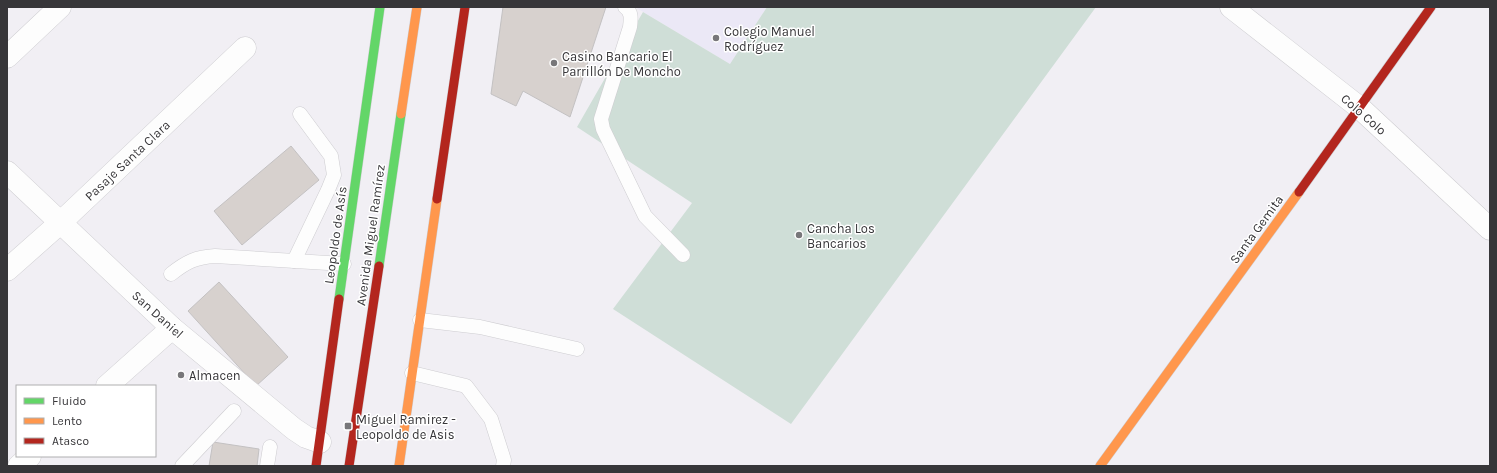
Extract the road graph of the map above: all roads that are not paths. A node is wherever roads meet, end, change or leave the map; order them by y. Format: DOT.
graph roads {
  1 [pos="60,7"];
  2 [pos="380,7"];
  3 [pos="417,7"];
  4 [pos="465,7"];
  5 [pos="625,7"];
  6 [pos="1231,7"];
  7 [pos="1432,7"];
  8 [pos="245,48"];
  9 [pos="7,57"];
  10 [pos="1360,108"];
  11 [pos="300,114"];
  12 [pos="7,172"];
  13 [pos="60,223"];
  14 [pos="1490,229"];
  15 [pos="683,255"];
  16 [pos="294,260"];
  17 [pos="344,264"];
  18 [pos="7,270"];
  19 [pos="171,274"];
  20 [pos="420,320"];
  21 [pos="172,328"];
  22 [pos="577,348"];
  23 [pos="412,373"];
  24 [pos="108,385"];
  25 [pos="234,411"];
  26 [pos="320,442"];
  27 [pos="270,447"];
  28 [pos="29,457"];
  29 [pos="18,466"];
  30 [pos="182,466"];
  31 [pos="267,466"];
  32 [pos="316,466"];
  33 [pos="349,466"];
  34 [pos="399,466"];
  35 [pos="503,466"];
  36 [pos="1100,466"];
  1 -- 9 [label="street"];
  2 -- 17 [label="street, Leopoldo de Asís"];
  3 -- 33 [label="street, Avenida Miguel Ramírez"];
  4 -- 20 [label="street"];
  5 -- 15 [label="lane"];
  6 -- 10 [label="street, Colo Colo"];
  7 -- 10 [label="street, Santa Gemita"];
  8 -- 13 [label="street, Pasaje Santa Clara"];
  10 -- 14 [label="street, Colo Colo"];
  10 -- 36 [label="street, Santa Gemita"];
  11 -- 16 [label="lane"];
  12 -- 13 [label="street, San Daniel"];
  13 -- 18 [label="street, Pasaje Santa Clara"];
  13 -- 21 [label="street, San Daniel"];
  16 -- 17 [label="lane"];
  16 -- 19 [label="lane"];
  17 -- 26 [label="street, Leopoldo de Asís"];
  20 -- 22 [label="lane"];
  20 -- 23 [label="street"];
  21 -- 24 [label="street"];
  21 -- 26 [label="street, San Daniel"];
  23 -- 34 [label="street"];
  23 -- 35 [label="lane"];
  25 -- 30 [label="lane"];
  26 -- 32 [label="street, Leopoldo de Asís"];
  27 -- 31 [label="lane"];
  28 -- 29 [label="street"];
}
